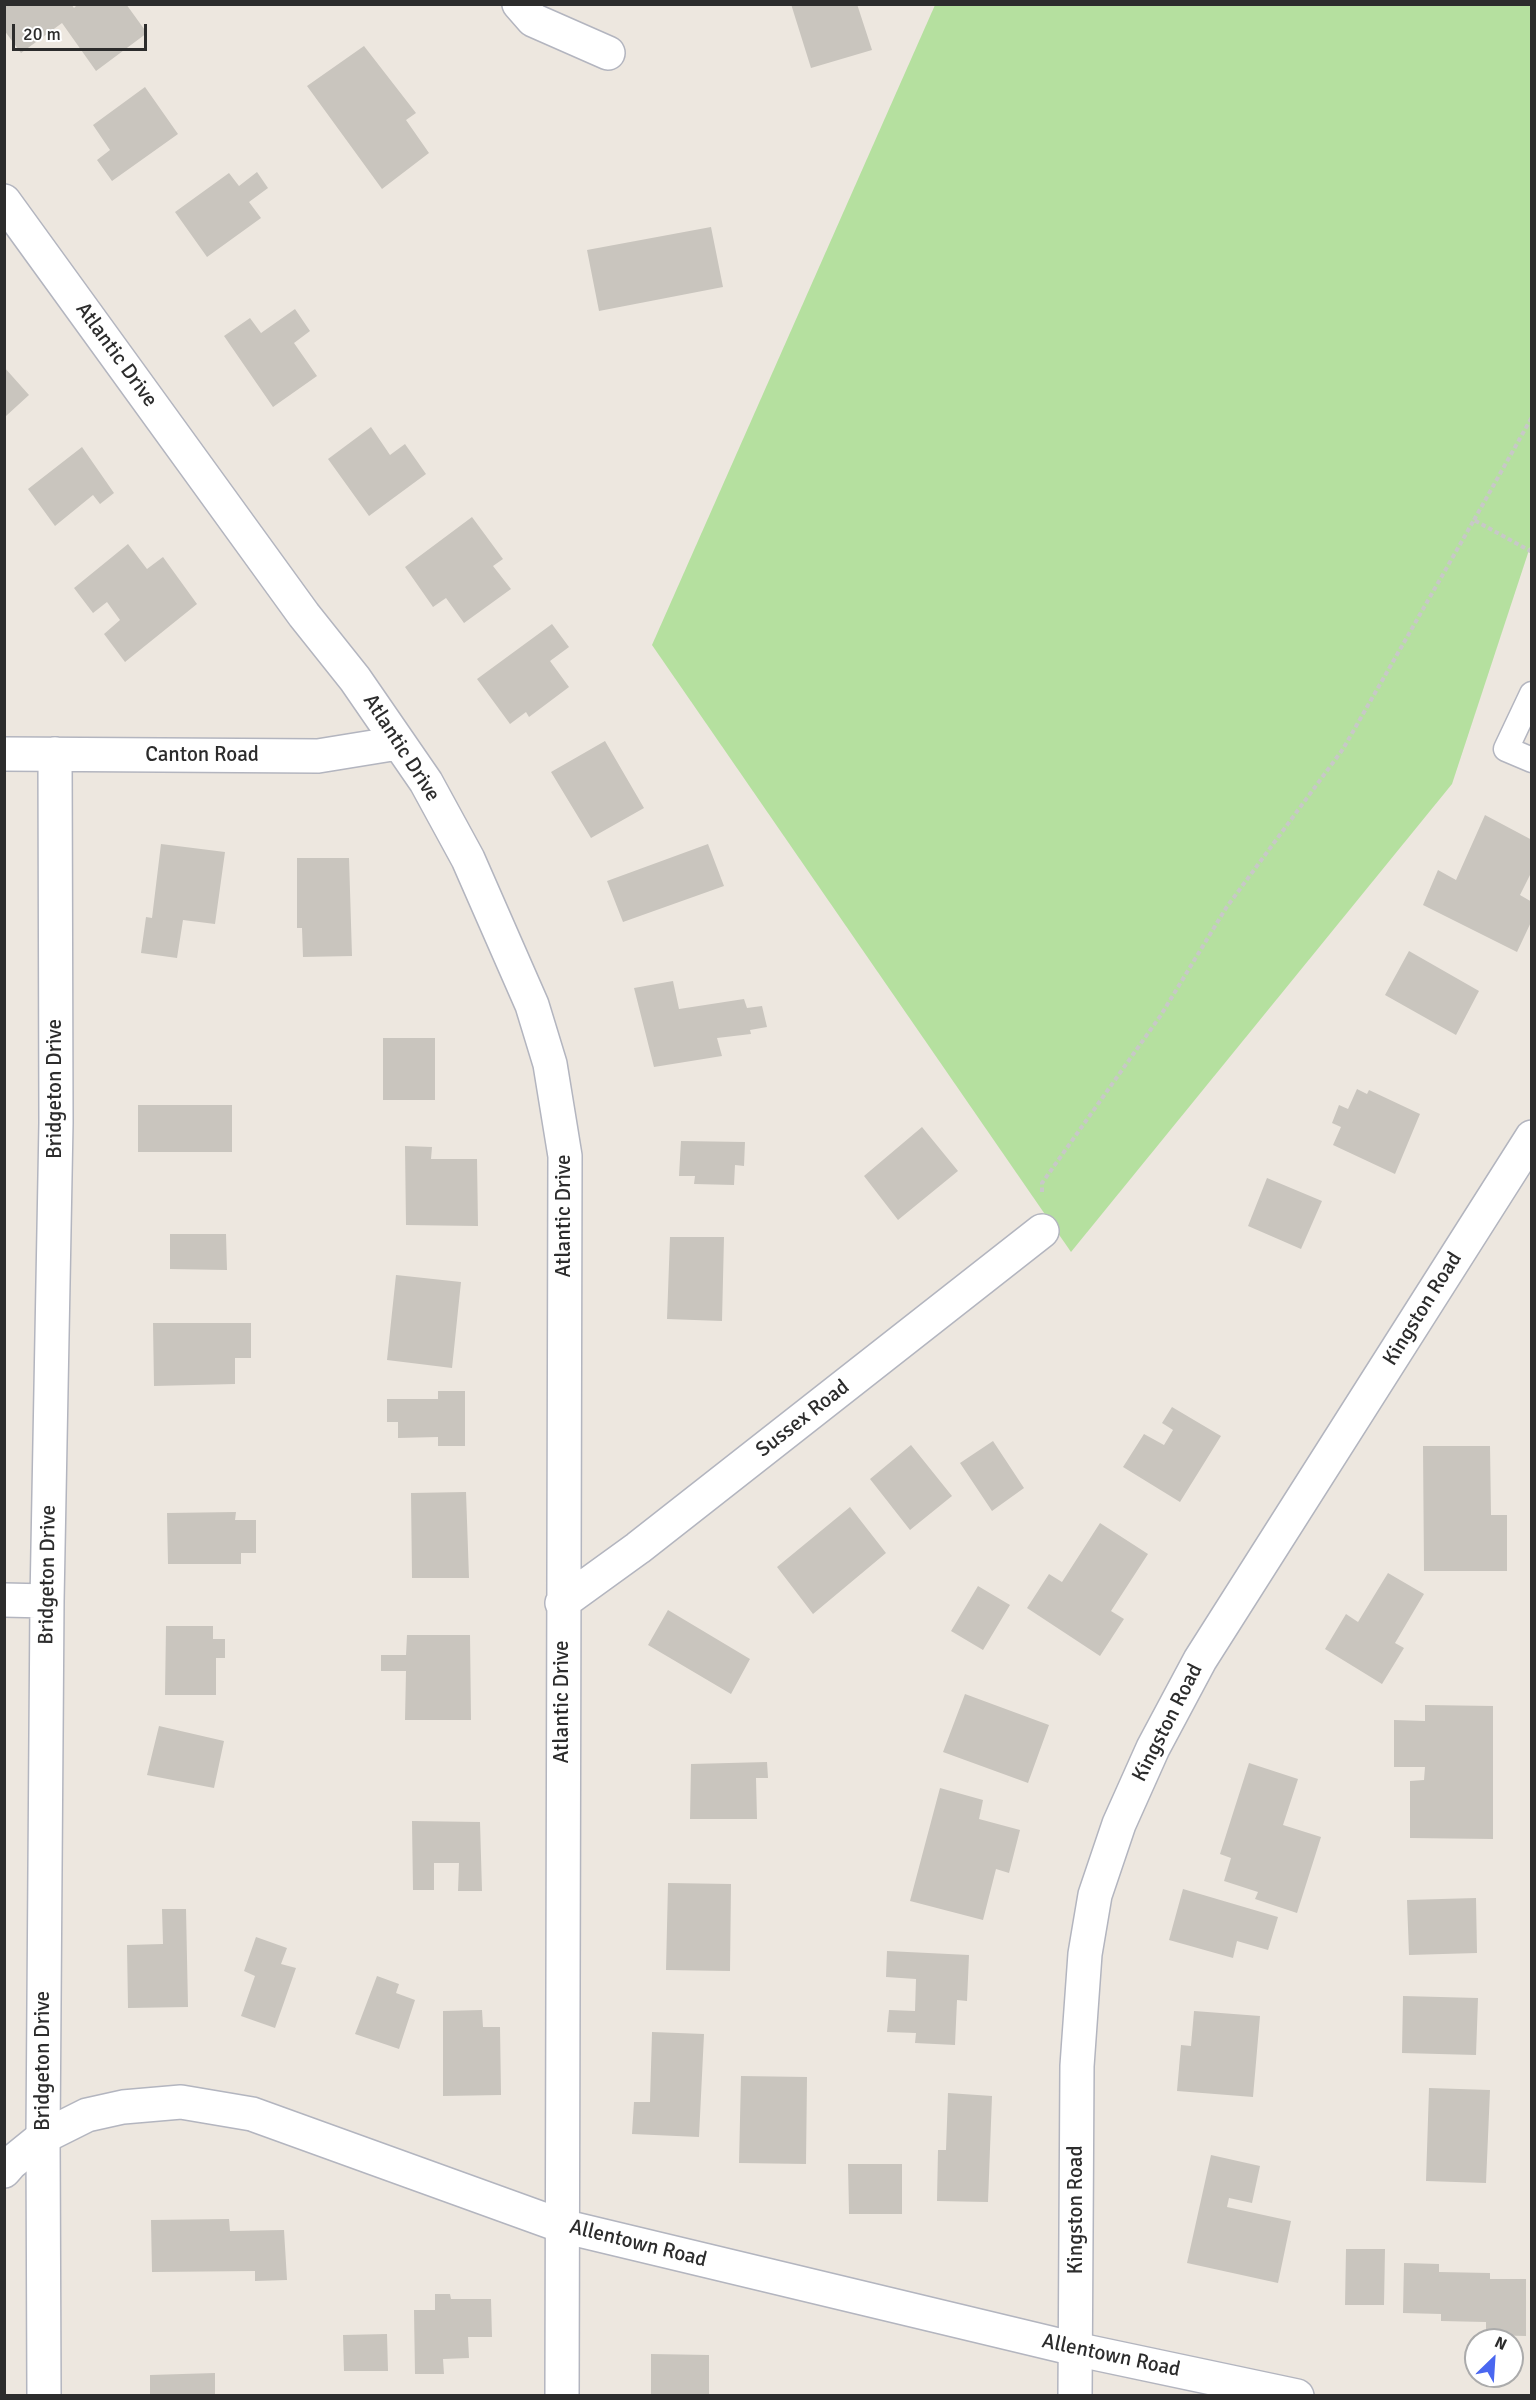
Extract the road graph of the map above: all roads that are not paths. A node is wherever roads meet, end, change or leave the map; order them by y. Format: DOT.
graph roads {
  1 [pos="519,4"];
  2 [pos="608,53"];
  3 [pos="7,211"];
  4 [pos="1532,694"];
  5 [pos="398,743"];
  6 [pos="4,754"];
  7 [pos="55,754"];
  8 [pos="1532,760"];
  9 [pos="1532,1137"];
  10 [pos="1042,1232"];
  11 [pos="4,1600"];
  12 [pos="47,1601"];
  13 [pos="562,1603"];
  14 [pos="43,2137"];
  15 [pos="4,2171"];
  16 [pos="562,2226"];
  17 [pos="1075,2349"];
  18 [pos="44,2396"];
  19 [pos="562,2396"];
  20 [pos="1075,2396"];
  21 [pos="1297,2396"];
  1 -- 2 [label="street"];
  3 -- 5 [label="street, Atlantic Drive"];
  4 -- 8 [label="lane"];
  5 -- 7 [label="street, Canton Road"];
  5 -- 13 [label="street, Atlantic Drive"];
  6 -- 7 [label="street, Canton Road"];
  7 -- 12 [label="street, Bridgeton Drive"];
  9 -- 17 [label="street, Kingston Road"];
  10 -- 13 [label="street, Sussex Road"];
  11 -- 12 [label="street"];
  12 -- 14 [label="street, Bridgeton Drive"];
  13 -- 16 [label="street, Atlantic Drive"];
  14 -- 15 [label="street, Allentown Road"];
  14 -- 16 [label="street, Allentown Road"];
  14 -- 18 [label="street, Bridgeton Drive"];
  16 -- 17 [label="street, Allentown Road"];
  16 -- 19 [label="street, Atlantic Drive"];
  17 -- 20 [label="street, Kingston Road"];
  17 -- 21 [label="street, Allentown Road"];
}
